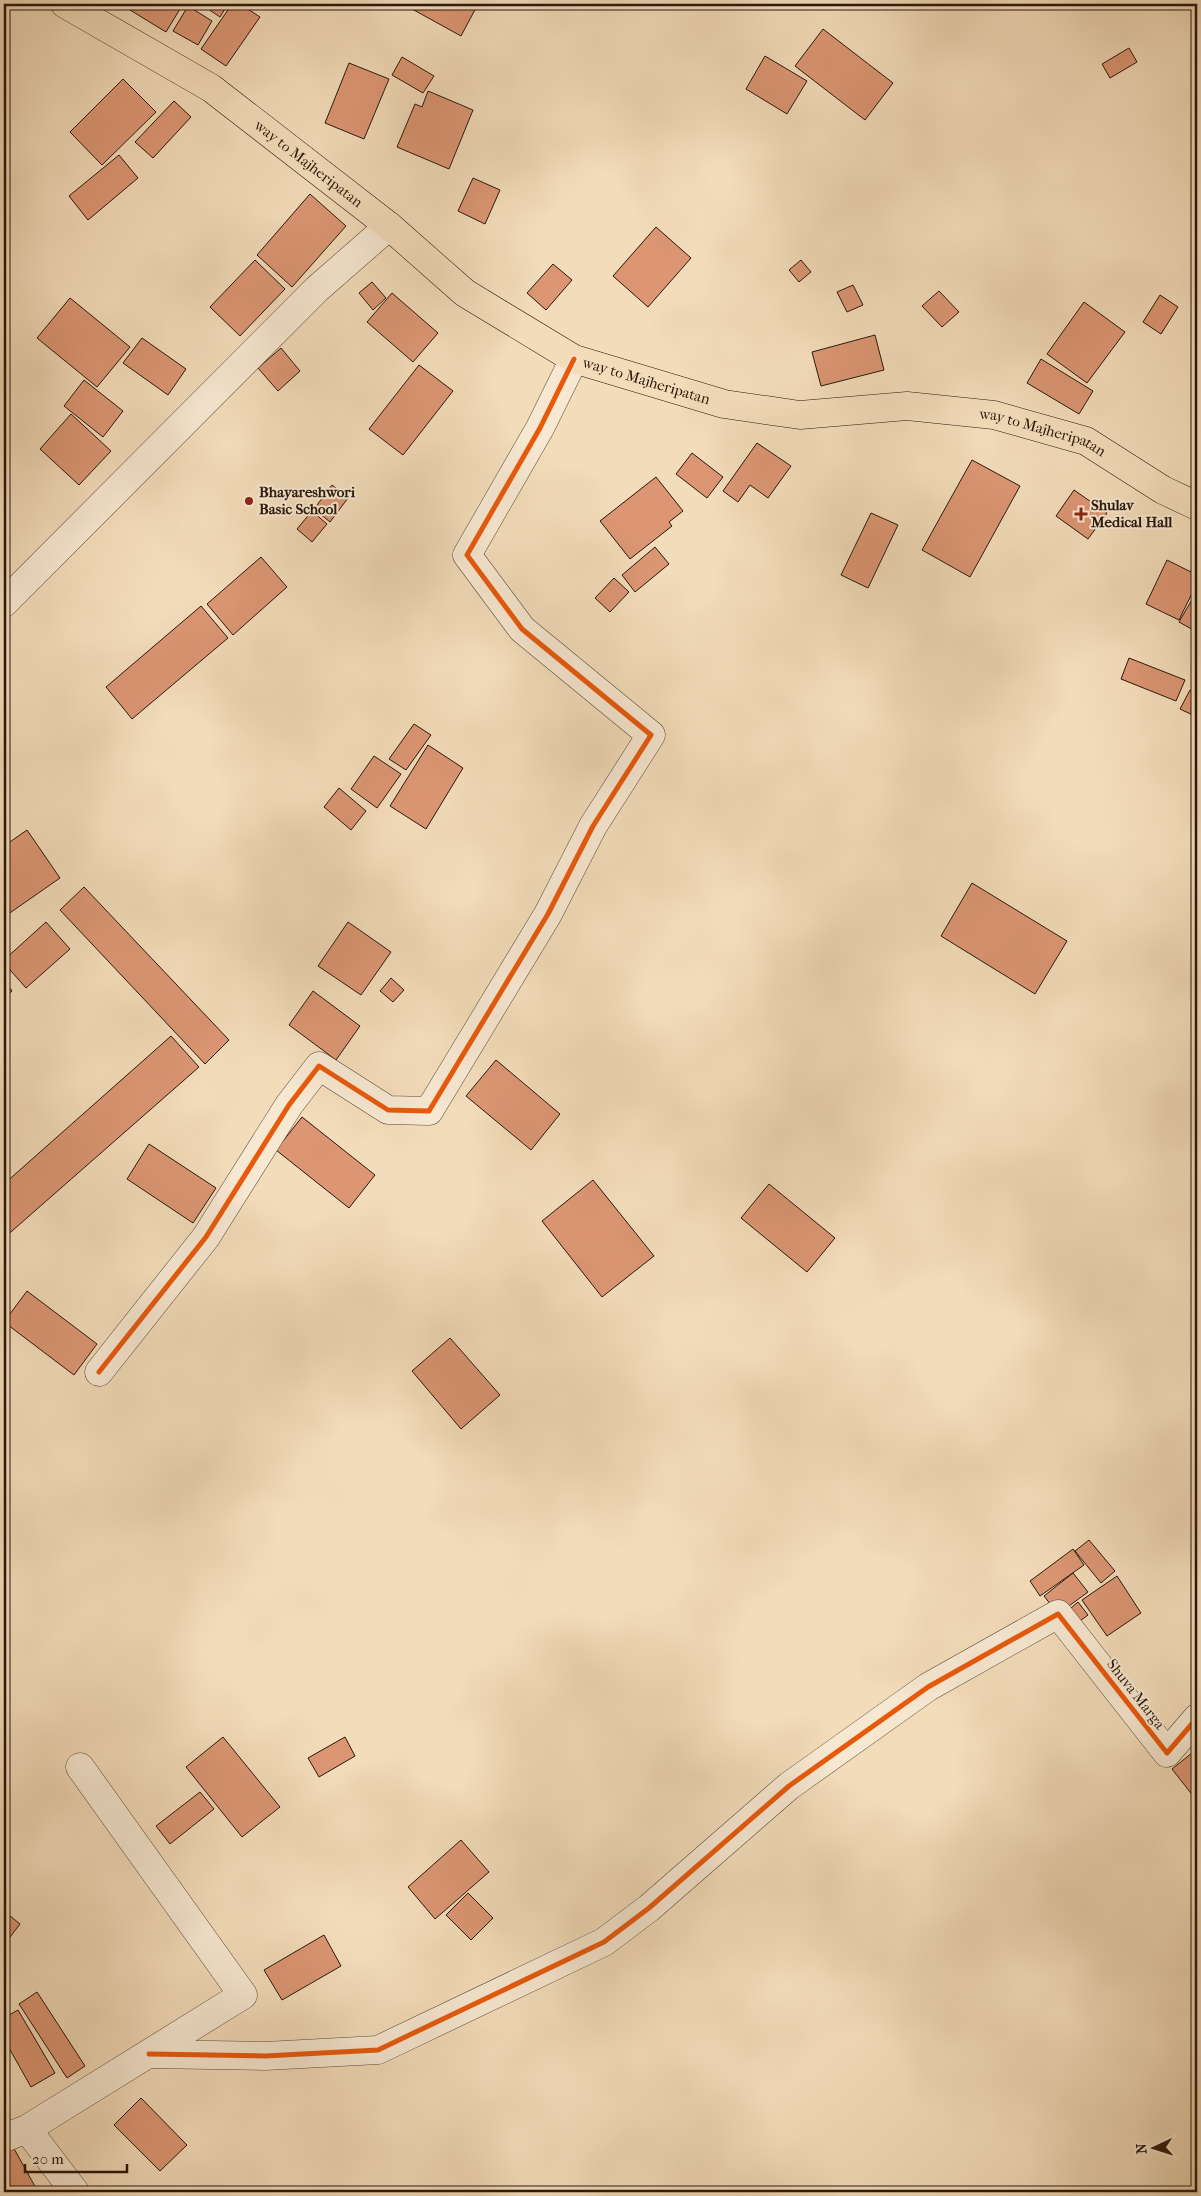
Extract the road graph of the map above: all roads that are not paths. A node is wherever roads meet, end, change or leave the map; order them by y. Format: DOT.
graph roads {
  1 [pos="65,4"];
  2 [pos="389,226"];
  3 [pos="574,359"];
  4 [pos="1197,506"];
  5 [pos="4,603"];
  6 [pos="99,1372"];
  7 [pos="1197,1718"];
  8 [pos="80,1767"];
  9 [pos="149,2054"];
  10 [pos="16,2134"];
  11 [pos="75,2192"];
  1 -- 2 [label="main road, way to Majheripatan"];
  2 -- 3 [label="main road, way to Majheripatan"];
  2 -- 5 [label="street"];
  3 -- 4 [label="main road, way to Majheripatan"];
  3 -- 6 [label="street"];
  7 -- 9 [label="street, Shuva Marga"];
  8 -- 9 [label="street"];
  9 -- 10 [label="street"];
  10 -- 11 [label="street"];
}
